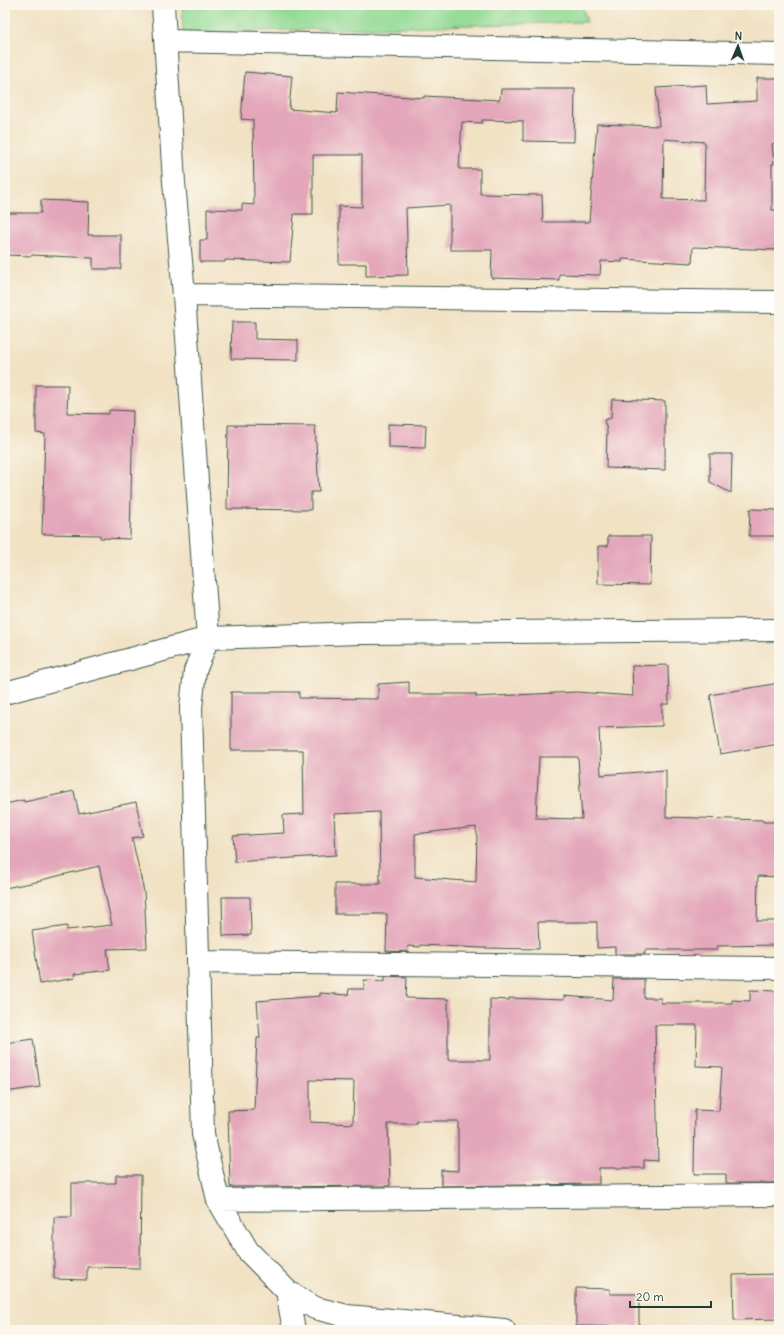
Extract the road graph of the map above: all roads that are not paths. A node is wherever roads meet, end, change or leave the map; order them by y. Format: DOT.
graph roads {
  1 [pos="163,5"];
  2 [pos="165,41"];
  3 [pos="779,54"];
  4 [pos="184,295"];
  5 [pos="779,302"];
  6 [pos="779,630"];
  7 [pos="208,638"];
  8 [pos="5,693"];
  9 [pos="198,962"];
  10 [pos="779,968"];
  11 [pos="779,1195"];
  12 [pos="218,1200"];
  13 [pos="287,1291"];
  14 [pos="294,1330"];
  15 [pos="504,1330"];
  1 -- 2 [label="street"];
  2 -- 3 [label="street"];
  2 -- 4 [label="street"];
  4 -- 5 [label="street"];
  4 -- 7 [label="street"];
  6 -- 7 [label="street"];
  7 -- 8 [label="street"];
  7 -- 9 [label="street"];
  9 -- 10 [label="street"];
  9 -- 12 [label="street"];
  11 -- 12 [label="street"];
  12 -- 13 [label="street"];
  13 -- 14 [label="street"];
  13 -- 15 [label="street"];
}
